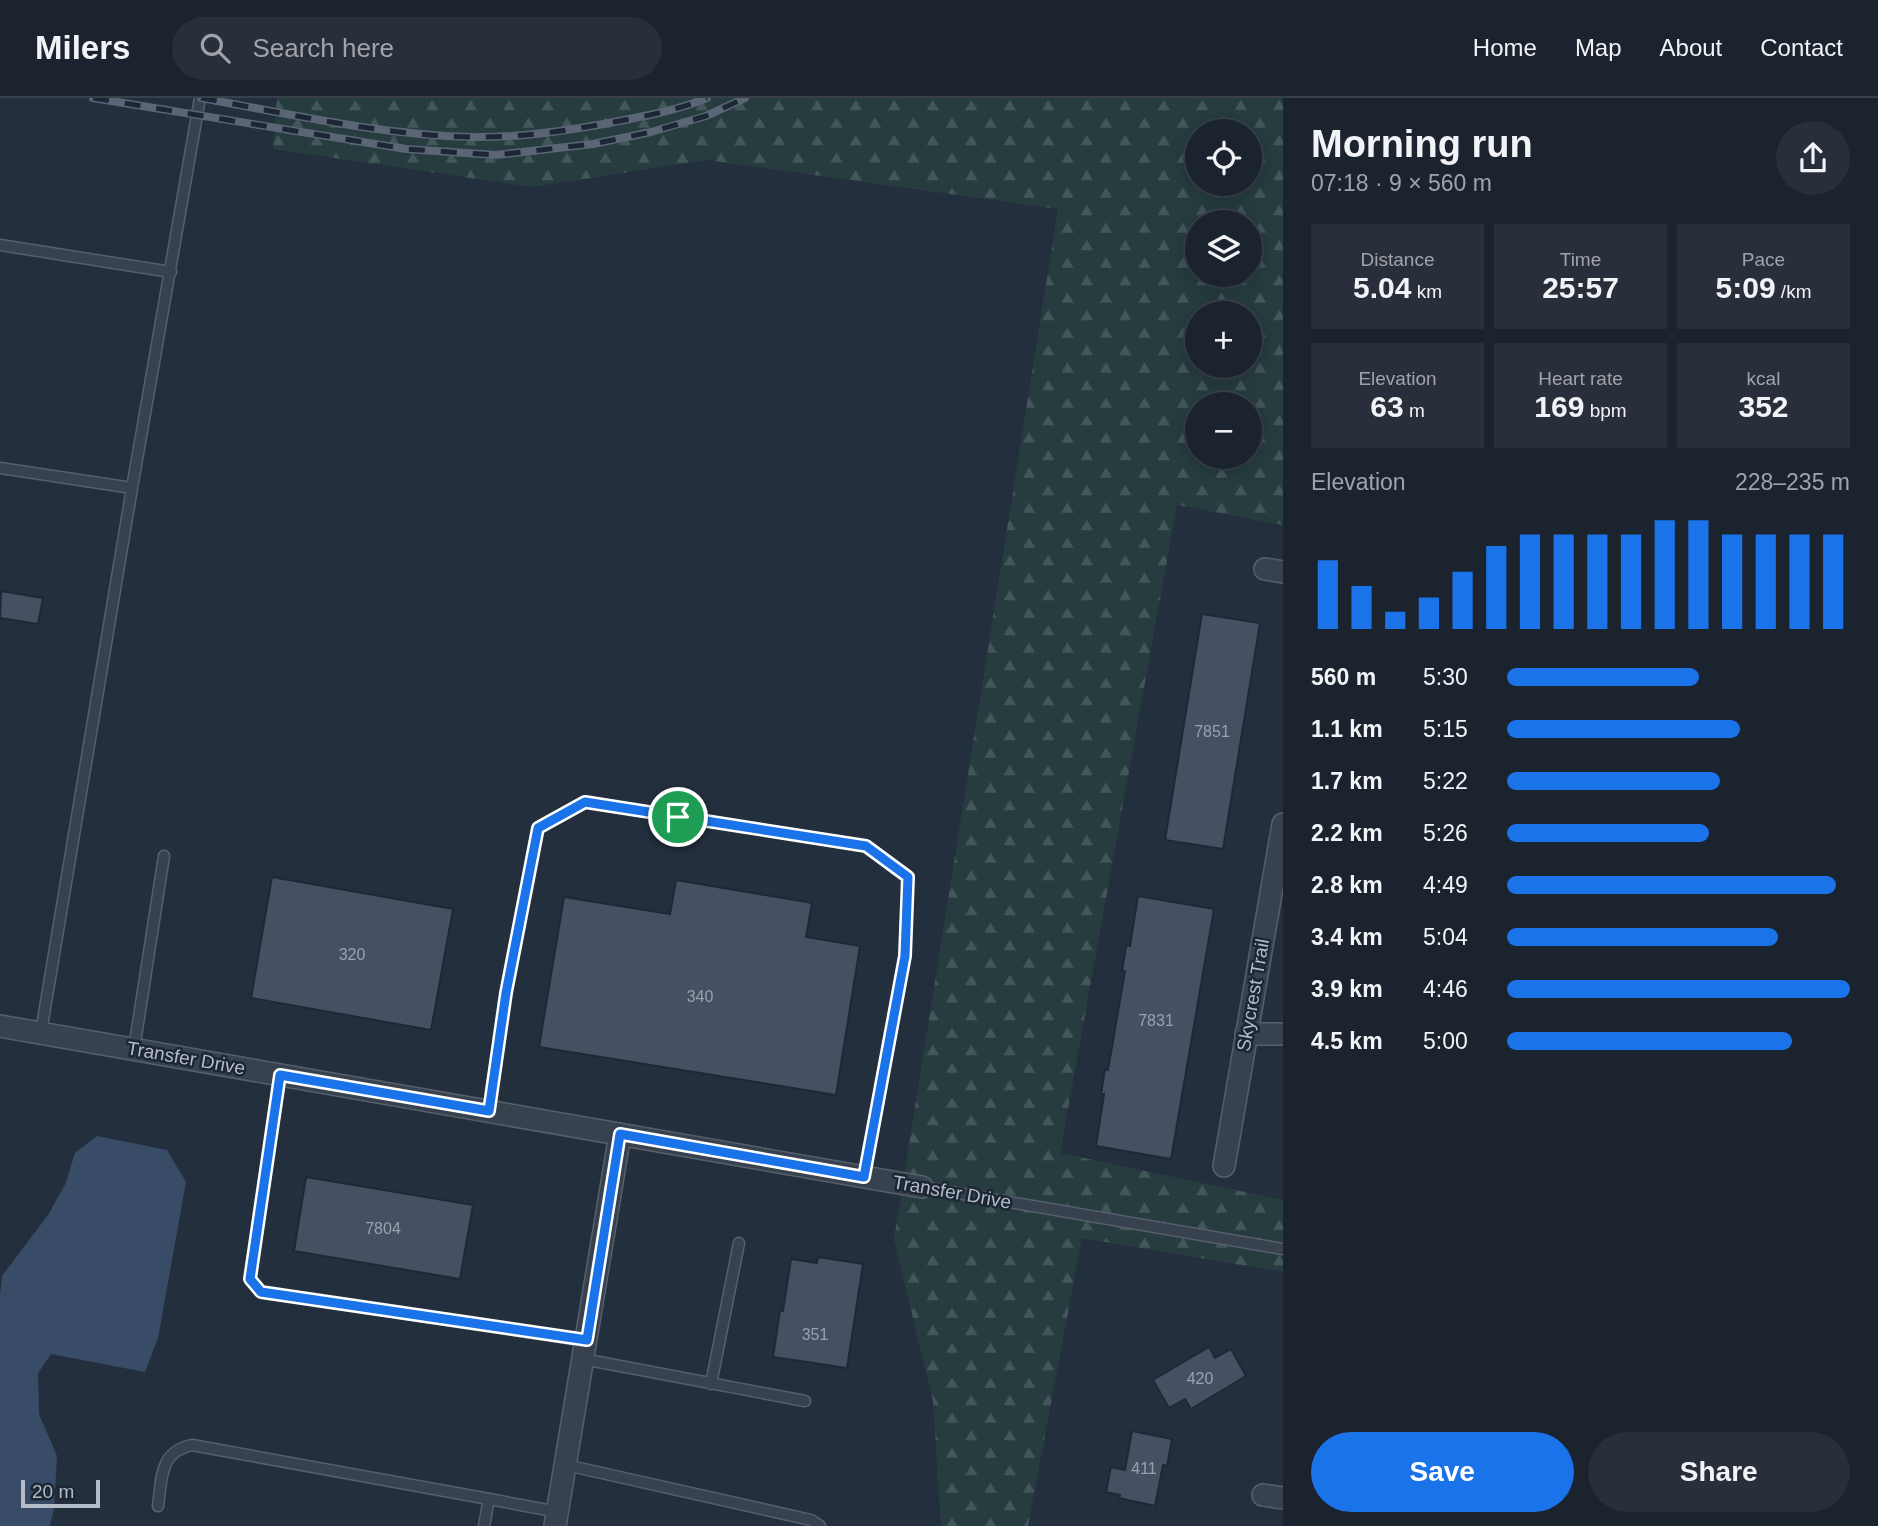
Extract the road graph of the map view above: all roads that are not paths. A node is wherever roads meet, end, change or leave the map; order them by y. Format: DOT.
graph roads {
  1 [pos="200,98"];
  2 [pos="0,245"];
  3 [pos="171,272"];
  4 [pos="0,468"];
  5 [pos="132,488"];
  6 [pos="1283,824"];
  7 [pos="164,856"];
  8 [pos="0,1026"];
  9 [pos="41,1032"];
  10 [pos="1246,1034"];
  11 [pos="1283,1034"];
  12 [pos="134,1049"];
  13 [pos="280,1075"];
  14 [pos="489,1111"];
  15 [pos="620,1134"];
  16 [pos="1224,1166"];
  17 [pos="864,1177"];
  18 [pos="922,1187"];
  19 [pos="739,1243"];
  20 [pos="1283,1249"];
  21 [pos="585,1350"];
  22 [pos="711,1384"];
  23 [pos="805,1401"];
  24 [pos="566,1465"];
  25 [pos="489,1499"];
  26 [pos="158,1506"];
  27 [pos="556,1519"];
  28 [pos="484,1526"];
  29 [pos="820,1526"];
  1 -- 3 [label="lane"];
  2 -- 3 [label="lane"];
  3 -- 5 [label="lane"];
  4 -- 5 [label="lane"];
  5 -- 9 [label="lane"];
  6 -- 10 [label="street, Skycrest Trail"];
  7 -- 12 [label="lane"];
  8 -- 9 [label="street, Transfer Drive"];
  9 -- 12 [label="street, Transfer Drive"];
  10 -- 11 [label="street"];
  10 -- 16 [label="street, Skycrest Trail"];
  12 -- 13 [label="street, Transfer Drive"];
  13 -- 14 [label="street, Transfer Drive"];
  13 -- 21 [label="lane"];
  14 -- 15 [label="street, Transfer Drive"];
  14 -- 17 [label="lane"];
  15 -- 17 [label="street, Transfer Drive"];
  15 -- 21 [label="street"];
  17 -- 18 [label="street, Transfer Drive"];
  18 -- 20 [label="lane, Transfer Drive"];
  19 -- 22 [label="lane"];
  21 -- 22 [label="lane"];
  21 -- 24 [label="street"];
  22 -- 23 [label="lane"];
  24 -- 27 [label="street"];
  24 -- 29 [label="lane"];
  25 -- 26 [label="lane"];
  25 -- 27 [label="lane"];
  25 -- 28 [label="lane"];
}
